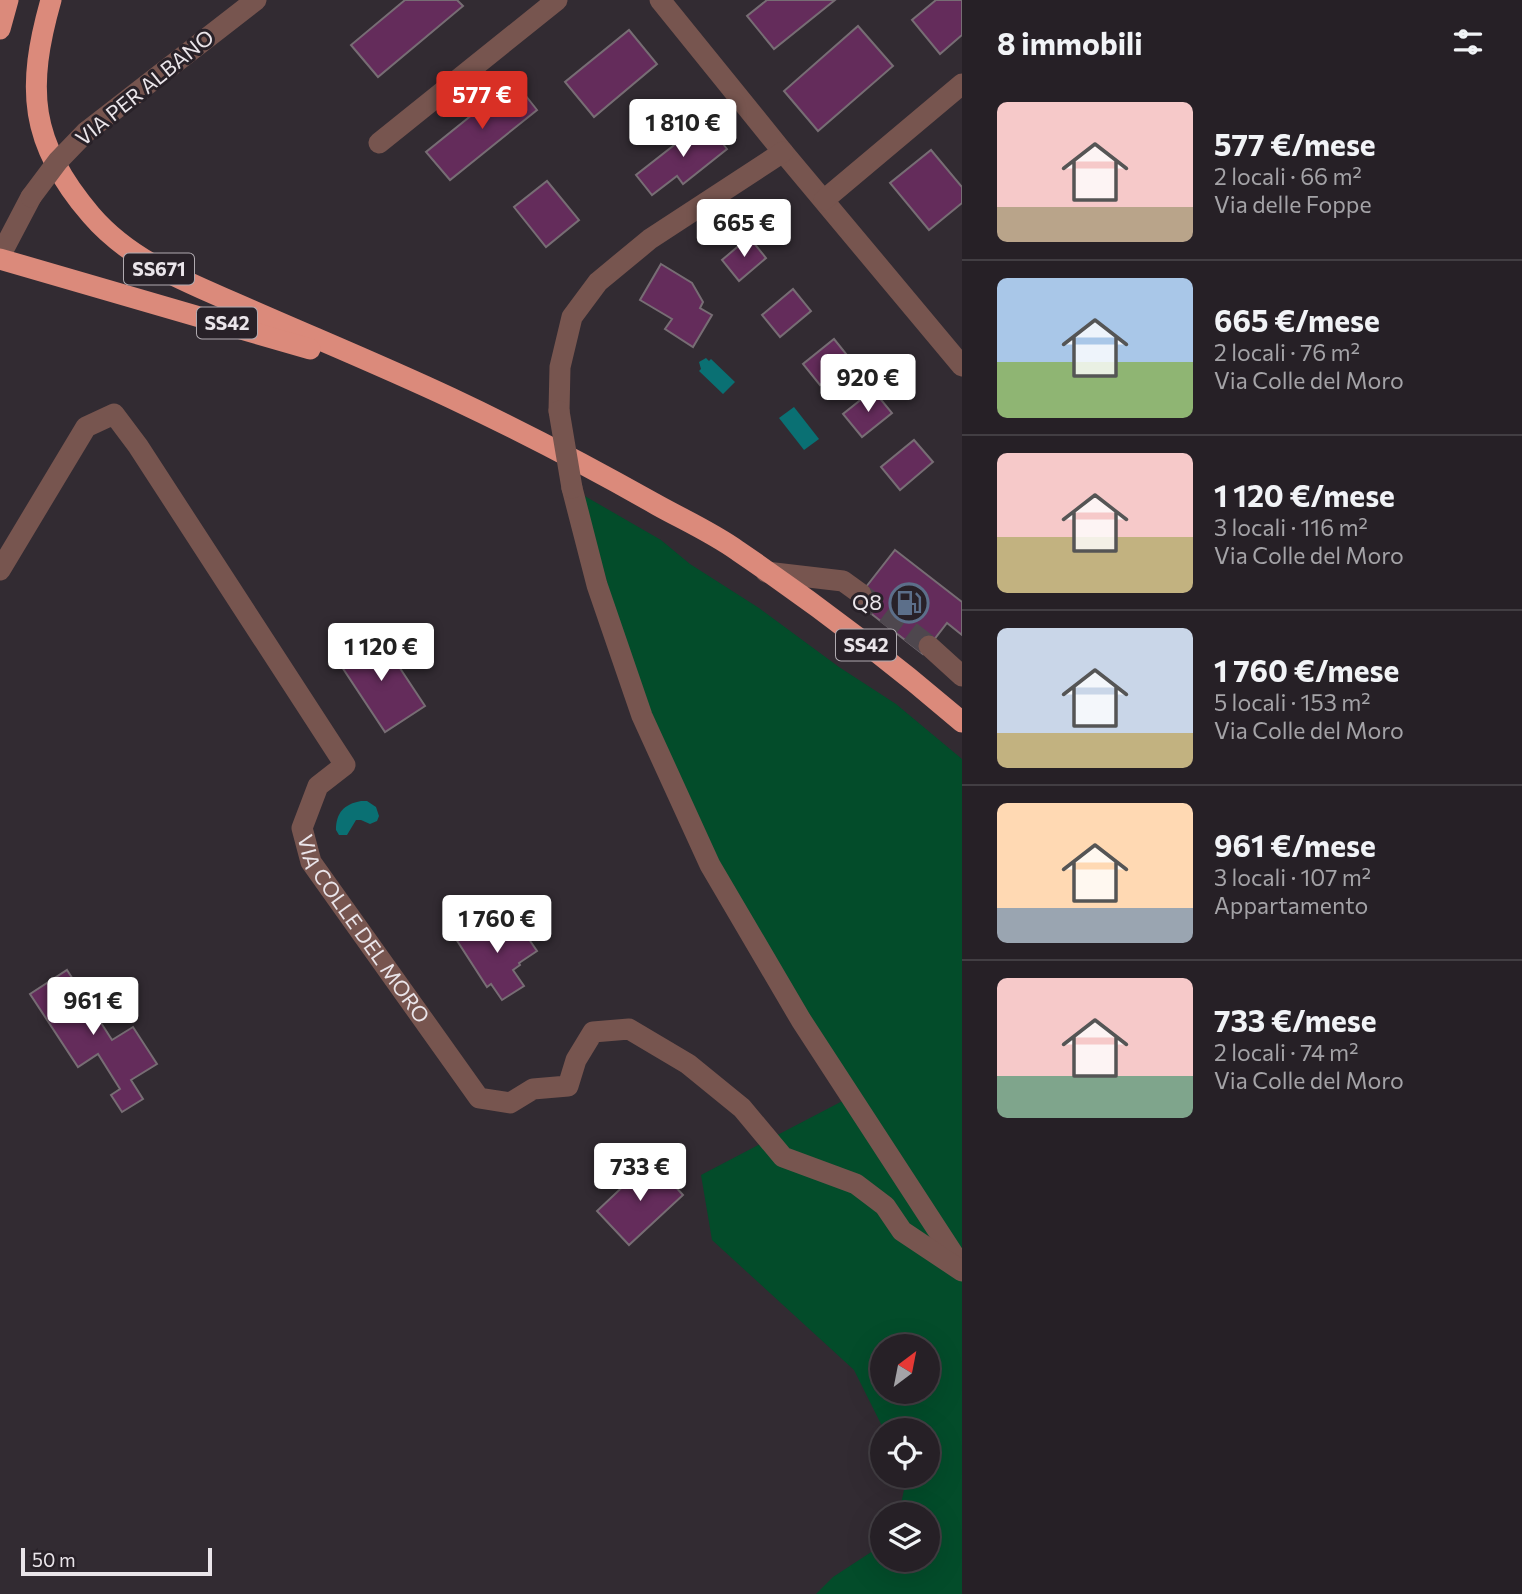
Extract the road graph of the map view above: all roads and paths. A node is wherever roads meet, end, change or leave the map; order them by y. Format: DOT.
graph roads {
  1 [pos="8,0"];
  2 [pos="51,0"];
  3 [pos="256,0"];
  4 [pos="557,0"];
  5 [pos="660,0"];
  6 [pos="0,29"];
  7 [pos="962,84"];
  8 [pos="379,143"];
  9 [pos="783,152"];
  10 [pos="824,200"];
  11 [pos="0,257"];
  12 [pos="962,366"];
  13 [pos="451,398"];
  14 [pos="0,570"];
  15 [pos="766,572"];
  16 [pos="861,594"];
  17 [pos="929,646"];
  18 [pos="962,676"];
  19 [pos="962,722"];
  20 [pos="962,1269"];
  1 -- 6 [label="highway"];
  2 -- 13 [label="highway, SS671"];
  3 -- 11 [label="street, VIA PER ALBANO, bridge"];
  4 -- 8 [label="street"];
  5 -- 9 [label="street"];
  7 -- 10 [label="street"];
  9 -- 10 [label="street"];
  9 -- 20 [label="street, VIA COLLE DEL MORO, bridge"];
  10 -- 12 [label="street"];
  11 -- 13 [label="highway, SS42"];
  13 -- 15 [label="highway, SS42"];
  14 -- 20 [label="street, VIA COLLE DEL MORO"];
  15 -- 16 [label="street"];
  15 -- 19 [label="highway, SS42"];
  17 -- 18 [label="street"];
}
